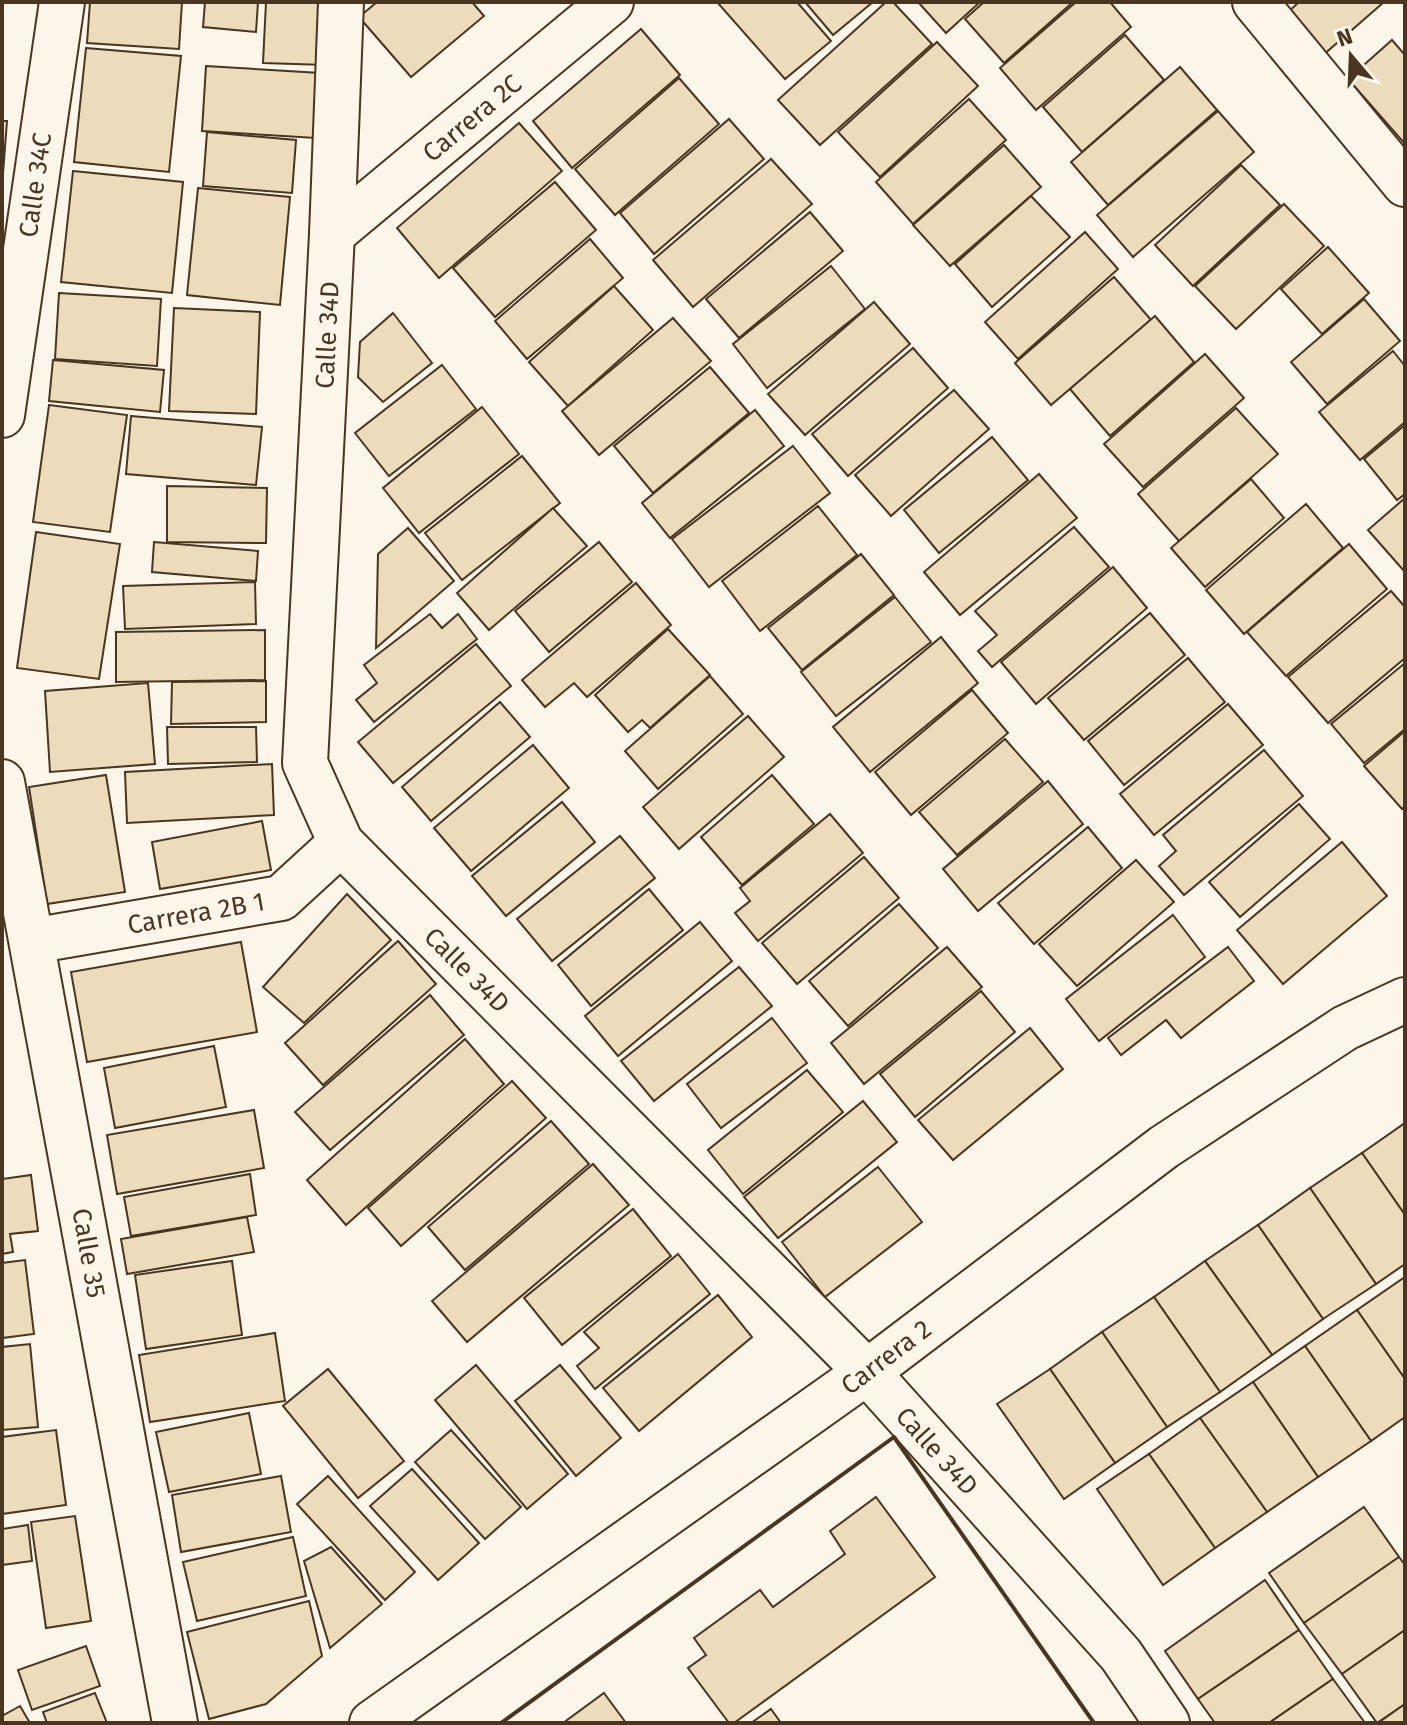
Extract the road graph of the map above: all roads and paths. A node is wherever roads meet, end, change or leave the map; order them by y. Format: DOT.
graph roads {
  1 [pos="62,2"];
  2 [pos="341,2"];
  3 [pos="611,2"];
  4 [pos="1255,2"];
  5 [pos="1405,184"];
  6 [pos="332,234"];
  7 [pos="2,415"];
  8 [pos="2,782"];
  9 [pos="341,843"];
  10 [pos="32,941"];
  11 [pos="1405,1000"];
  12 [pos="867,1372"];
  13 [pos="175,1723"];
  14 [pos="372,1723"];
  15 [pos="1167,1723"];
  1 -- 7 [label="street, Calle 34C"];
  2 -- 6 [label="street, Calle 34D"];
  3 -- 6 [label="street, Carrera 2C"];
  4 -- 5 [label="street"];
  6 -- 9 [label="street, Calle 34D"];
  8 -- 10 [label="street, Calle 35"];
  9 -- 10 [label="street, Carrera 2B 1"];
  9 -- 12 [label="street, Calle 34D"];
  10 -- 13 [label="street, Calle 35"];
  11 -- 12 [label="street, Carrera 2"];
  12 -- 14 [label="street, Carrera 2"];
  12 -- 15 [label="street, Calle 34D"];
}
